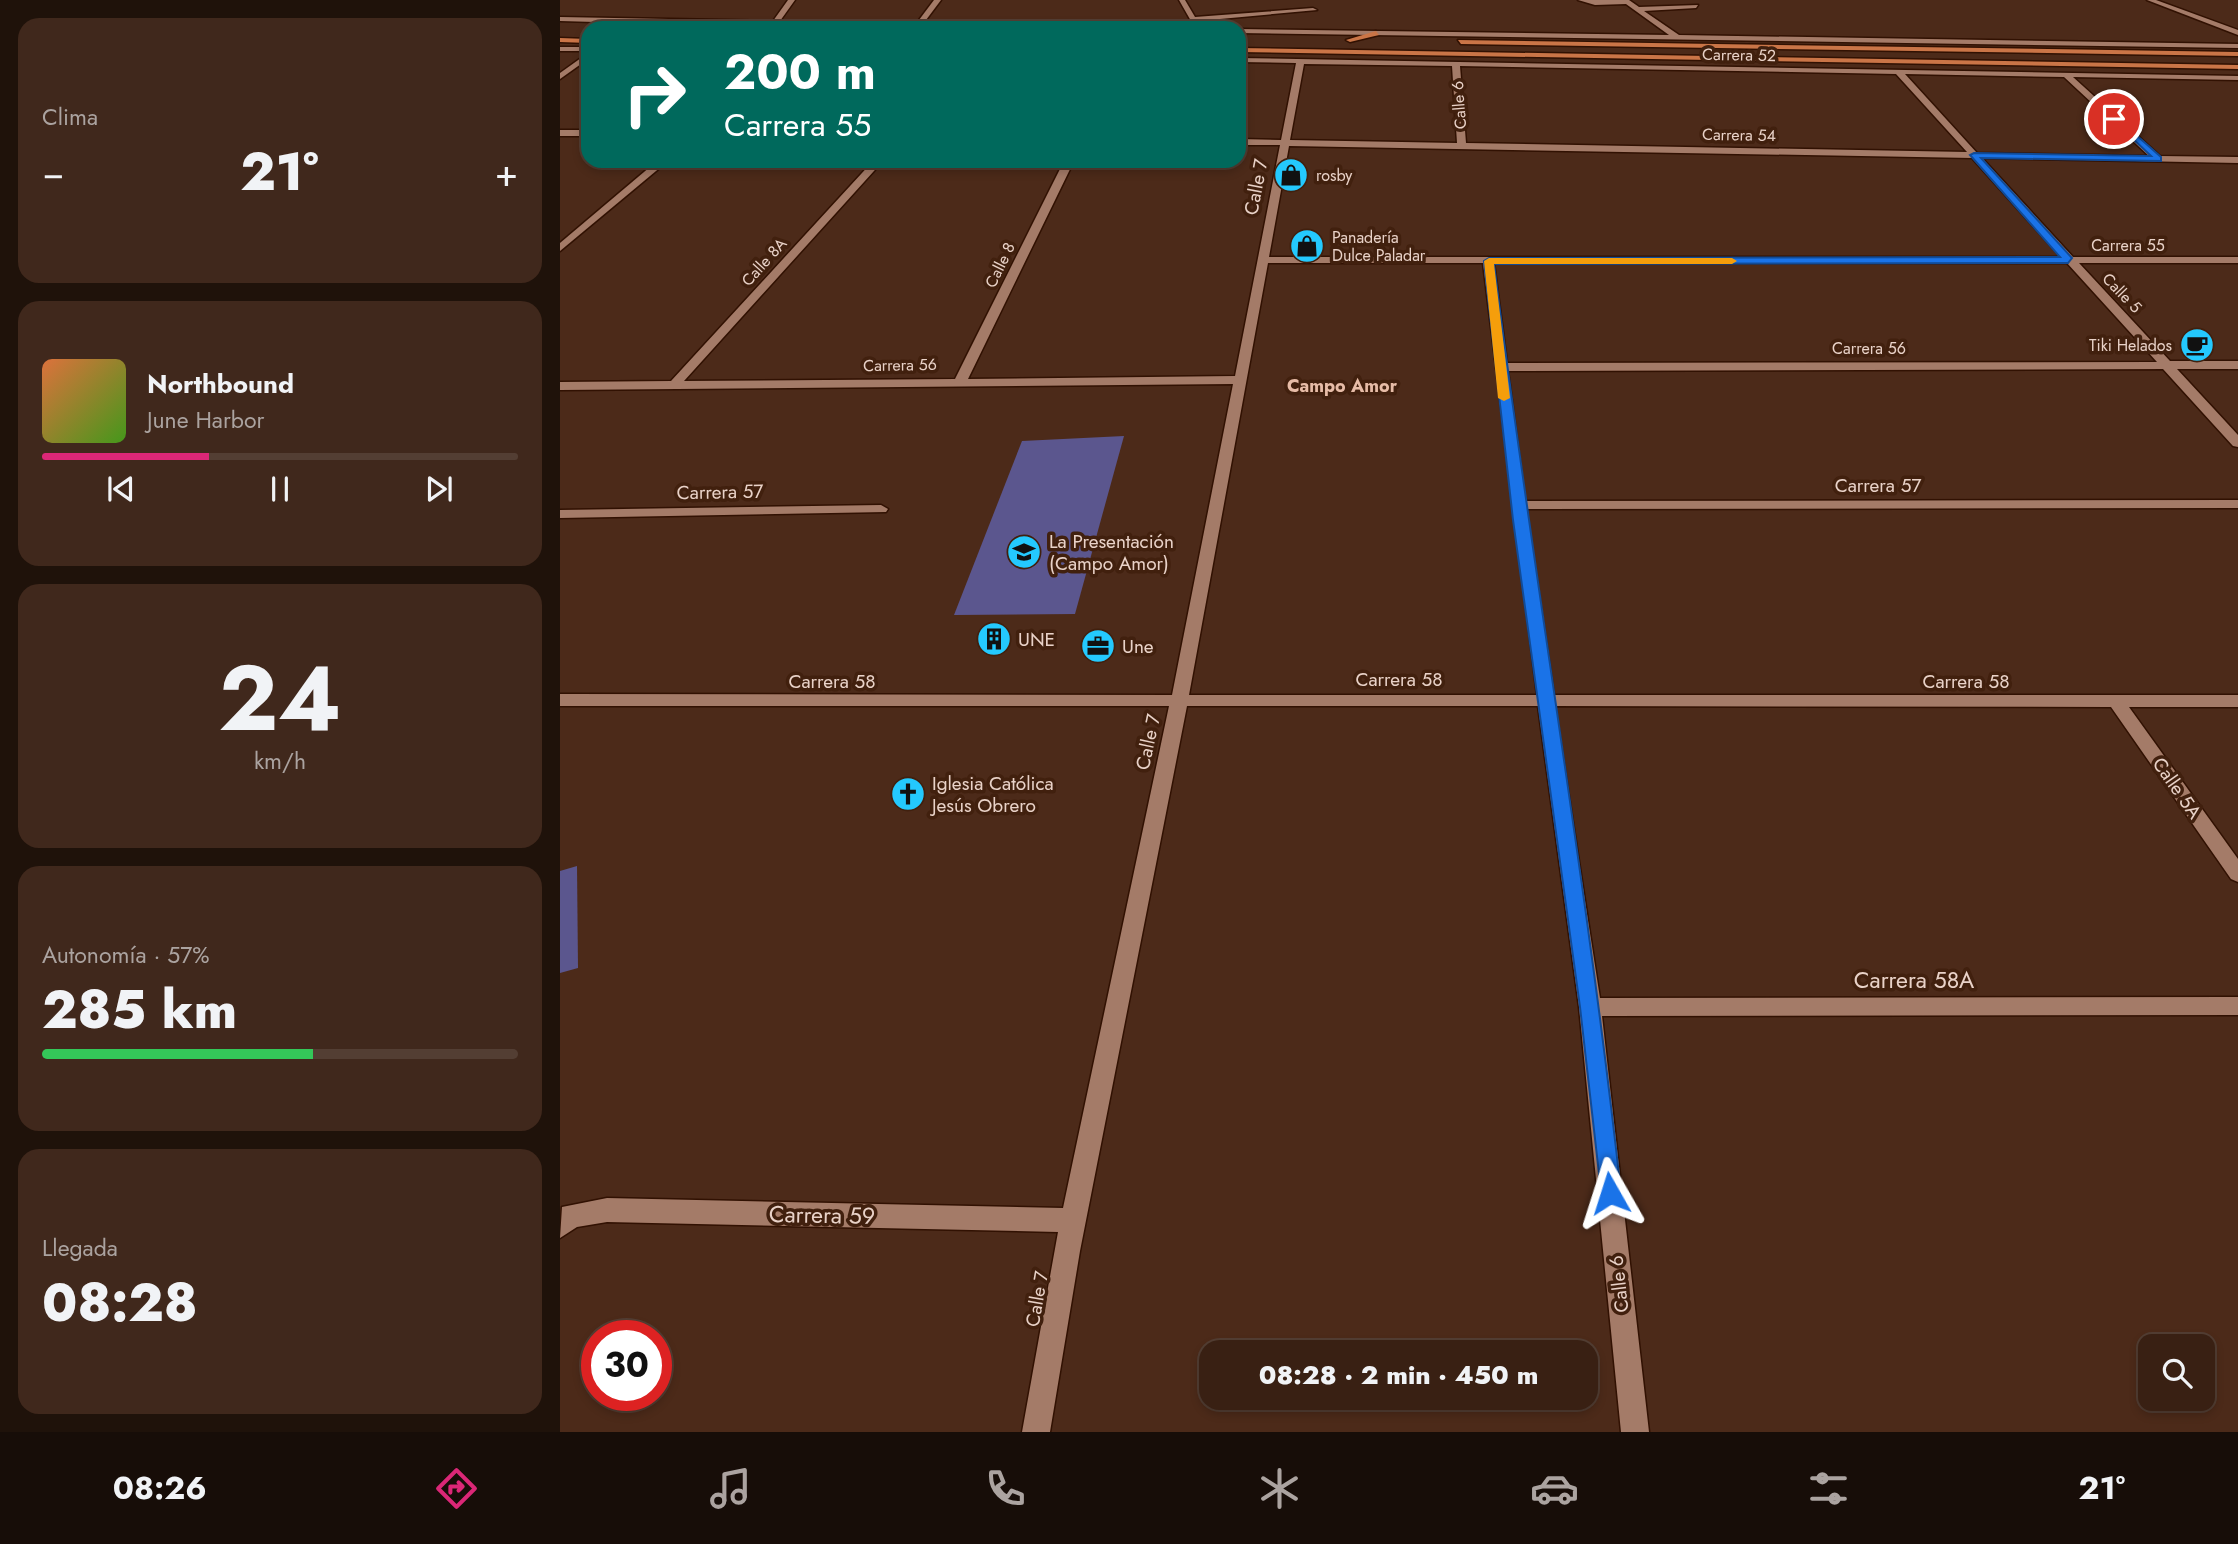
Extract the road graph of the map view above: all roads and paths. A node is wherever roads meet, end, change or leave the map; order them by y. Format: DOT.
graph roads {
  1 [pos="792,0"];
  2 [pos="937,0"];
  3 [pos="1182,0"];
  4 [pos="1581,0"];
  5 [pos="1687,0"];
  6 [pos="2150,0"];
  7 [pos="1626,1"];
  8 [pos="1639,9"];
  9 [pos="1313,10"];
  10 [pos="560,19"];
  11 [pos="1192,19"];
  12 [pos="631,21"];
  13 [pos="777,21"];
  14 [pos="922,21"];
  15 [pos="1246,31"];
  16 [pos="1376,33"];
  17 [pos="2238,33"];
  18 [pos="1676,37"];
  19 [pos="1246,38"];
  20 [pos="560,40"];
  21 [pos="581,40"];
  22 [pos="1350,40"];
  23 [pos="2238,46"];
  24 [pos="560,49"];
  25 [pos="581,49"];
  26 [pos="1246,50"];
  27 [pos="2238,54"];
  28 [pos="1636,57"];
  29 [pos="581,60"];
  30 [pos="1246,61"];
  31 [pos="1300,62"];
  32 [pos="1456,65"];
  33 [pos="2238,67"];
  34 [pos="1706,69"];
  35 [pos="1898,72"];
  36 [pos="2066,75"];
  37 [pos="560,77"];
  38 [pos="2238,78"];
  39 [pos="560,133"];
  40 [pos="581,133"];
  41 [pos="1246,142"];
  42 [pos="1285,143"];
  43 [pos="1462,145"];
  44 [pos="1974,155"];
  45 [pos="2158,159"];
  46 [pos="2238,160"];
  47 [pos="655,168"];
  48 [pos="872,168"];
  49 [pos="1066,168"];
  50 [pos="560,248"];
  51 [pos="1262,260"];
  52 [pos="2068,260"];
  53 [pos="2238,260"];
  54 [pos="1489,261"];
  55 [pos="2169,364"];
  56 [pos="2238,365"];
  57 [pos="1500,367"];
  58 [pos="1241,380"];
  59 [pos="960,382"];
  60 [pos="674,385"];
  61 [pos="560,386"];
  62 [pos="2238,443"];
  63 [pos="2238,503"];
  64 [pos="1519,505"];
  65 [pos="881,509"];
  66 [pos="560,514"];
  67 [pos="560,700"];
  68 [pos="1179,700"];
  69 [pos="1546,700"];
  70 [pos="2238,701"];
  71 [pos="2117,702"];
  72 [pos="2238,874"];
  73 [pos="2238,1006"];
  74 [pos="1590,1007"];
  75 [pos="1073,1220"];
  76 [pos="566,1221"];
  77 [pos="1036,1432"];
  78 [pos="1635,1432"];
  1 -- 13 [label="street"];
  2 -- 14 [label="street"];
  3 -- 11 [label="street"];
  4 -- 7 [label="street"];
  5 -- 8 [label="street"];
  6 -- 17 [label="street"];
  7 -- 8 [label="street"];
  8 -- 18 [label="street"];
  9 -- 11 [label="street"];
  10 -- 12 [label="street"];
  15 -- 16 [label="street, Carrera 52"];
  16 -- 18 [label="street, Carrera 52"];
  16 -- 22 [label="main road"];
  18 -- 23 [label="street, Carrera 52"];
  19 -- 22 [label="main road, Carrera 52"];
  20 -- 21 [label="main road"];
  22 -- 27 [label="main road, Carrera 52"];
  24 -- 25 [label="street"];
  26 -- 28 [label="main road, Carrera 52"];
  28 -- 33 [label="main road, Carrera 52"];
  28 -- 34 [label="main road"];
  29 -- 37 [label="street"];
  30 -- 31 [label="street, Carrera 52"];
  31 -- 32 [label="street, Carrera 52"];
  31 -- 42 [label="street, Calle 7"];
  32 -- 34 [label="street, Carrera 52"];
  32 -- 43 [label="street, Calle 6"];
  34 -- 35 [label="street, Carrera 52"];
  35 -- 36 [label="street, Carrera 52"];
  35 -- 44 [label="street, Calle 5"];
  36 -- 38 [label="street, Carrera 52"];
  36 -- 45 [label="street"];
  39 -- 40 [label="street"];
  41 -- 42 [label="street, Carrera 54"];
  42 -- 43 [label="street, Carrera 54"];
  42 -- 51 [label="street, Calle 7"];
  43 -- 44 [label="street, Carrera 54"];
  44 -- 45 [label="street, Carrera 54"];
  44 -- 52 [label="street, Calle 5"];
  45 -- 46 [label="street, Carrera 54"];
  47 -- 50 [label="street"];
  48 -- 60 [label="street, Calle 8A"];
  49 -- 59 [label="street, Calle 8"];
  51 -- 54 [label="street, Carrera 55"];
  51 -- 58 [label="street, Calle 7"];
  52 -- 53 [label="street, Carrera 55"];
  52 -- 54 [label="street, Carrera 55"];
  52 -- 55 [label="street, Calle 5"];
  54 -- 57 [label="street, Calle 6"];
  55 -- 56 [label="street, Carrera 56"];
  55 -- 57 [label="street, Carrera 56"];
  55 -- 62 [label="street, Calle 5"];
  57 -- 64 [label="street, Calle 6"];
  58 -- 59 [label="street, Carrera 56"];
  58 -- 68 [label="street, Calle 7"];
  59 -- 60 [label="street, Carrera 56"];
  60 -- 61 [label="street, Carrera 56"];
  63 -- 64 [label="street, Carrera 57"];
  64 -- 69 [label="street, Calle 6"];
  65 -- 66 [label="street, Carrera 57"];
  67 -- 68 [label="street, Carrera 58"];
  68 -- 69 [label="street, Carrera 58"];
  68 -- 75 [label="street, Calle 7"];
  69 -- 71 [label="street, Carrera 58"];
  69 -- 74 [label="street, Calle 6"];
  70 -- 71 [label="street, Carrera 58"];
  71 -- 72 [label="street, Calle 5A"];
  73 -- 74 [label="street, Carrera 58A"];
  74 -- 78 [label="street, Calle 6"];
  75 -- 76 [label="street, Carrera 59"];
  75 -- 77 [label="street, Calle 7"];
}
